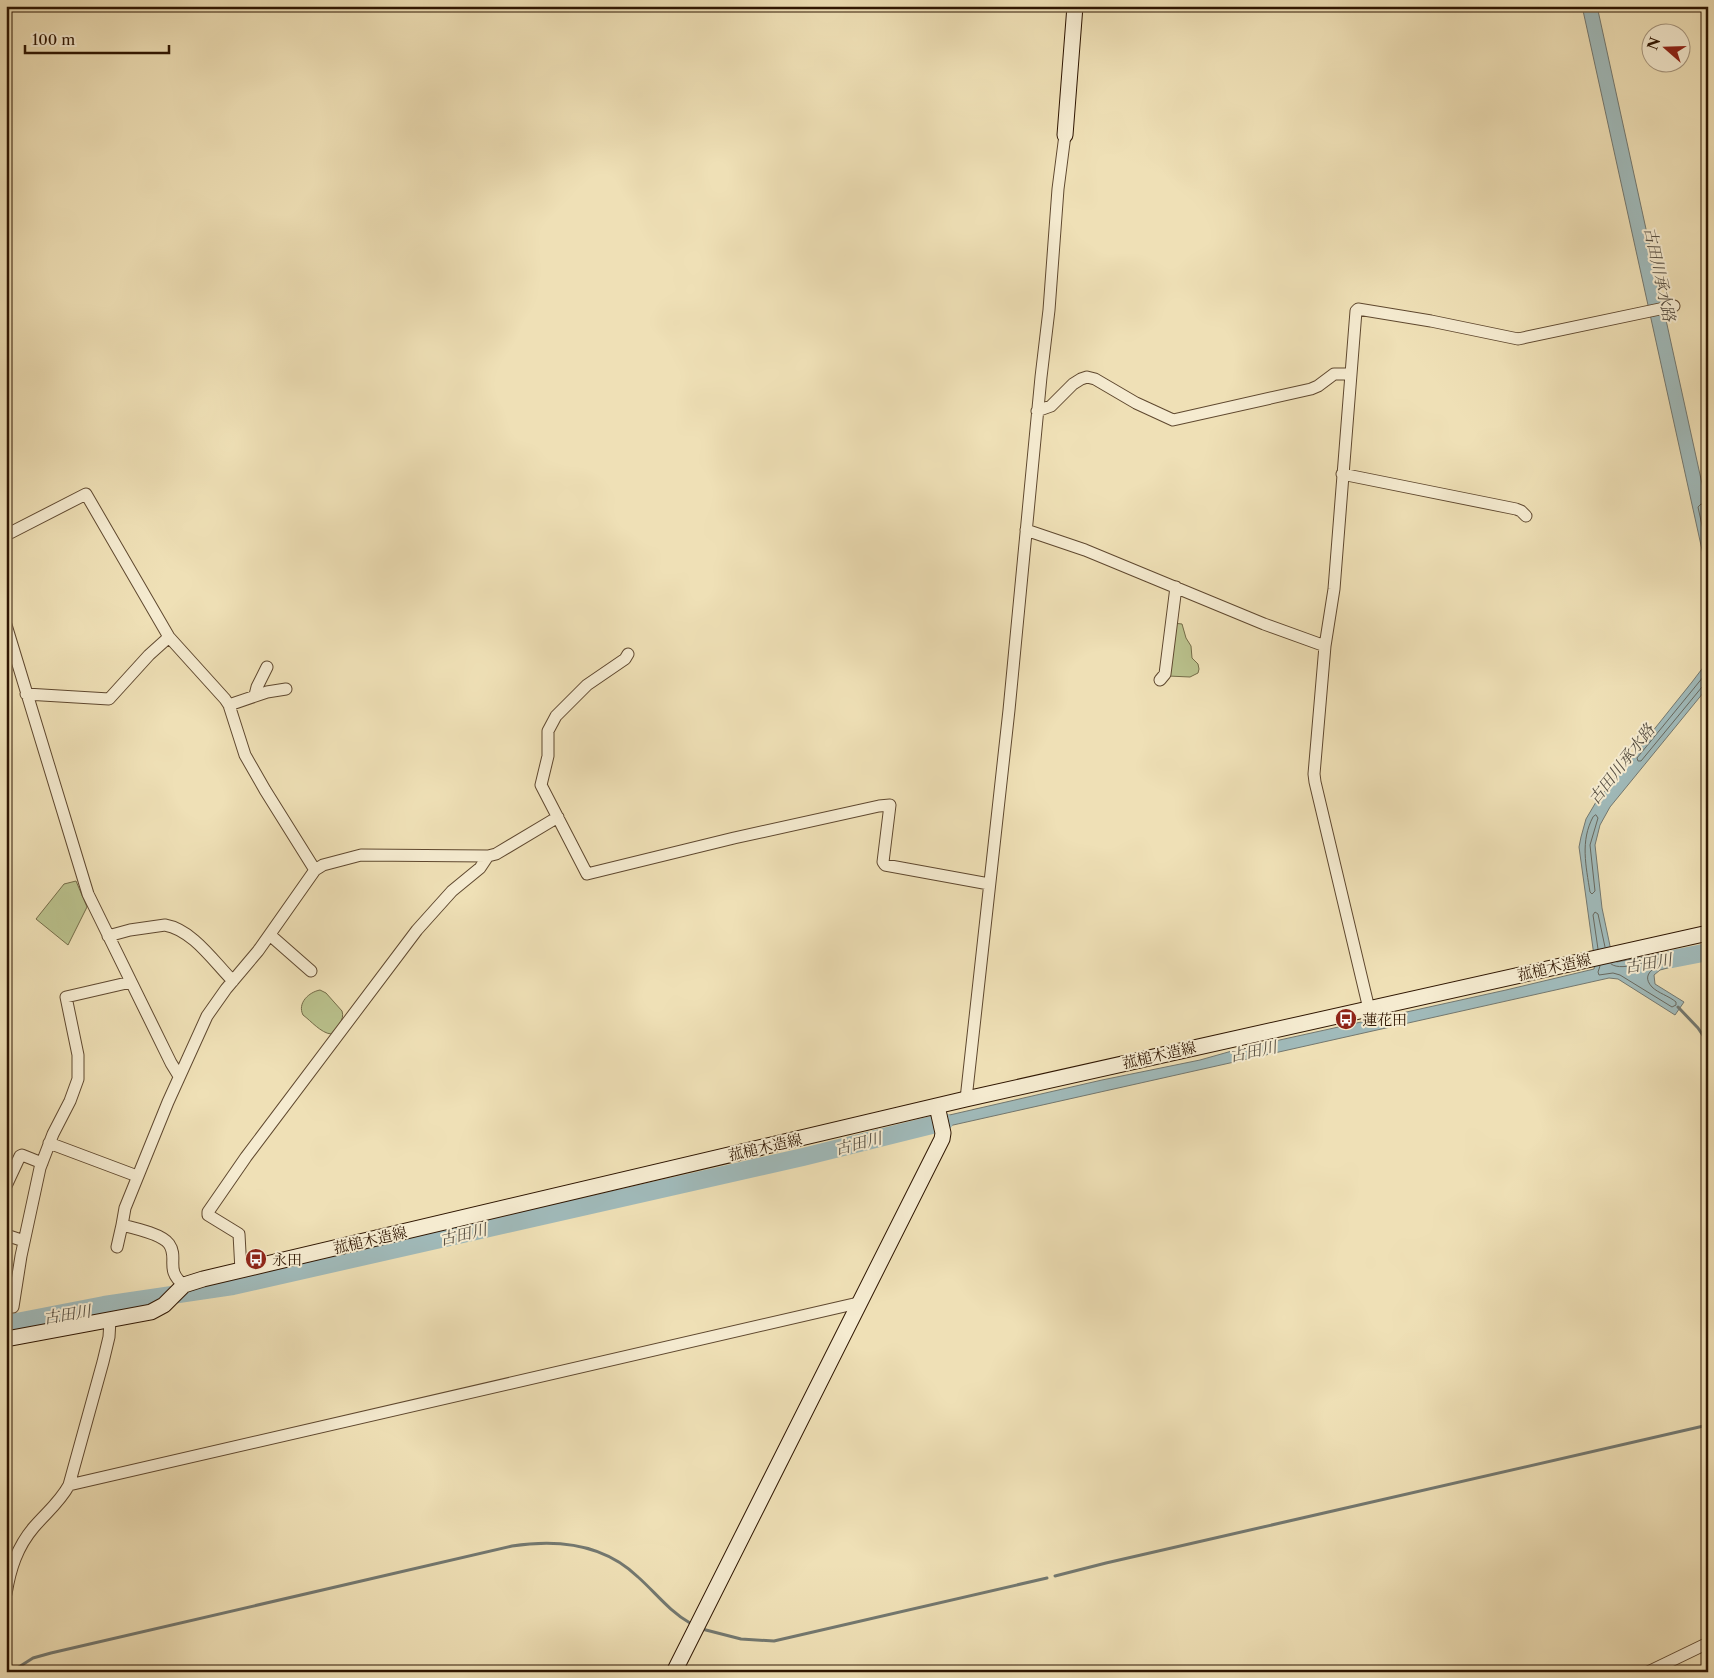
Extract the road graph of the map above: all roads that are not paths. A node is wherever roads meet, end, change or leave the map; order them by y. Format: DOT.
graph roads {
  1 [pos="1075,6"];
  2 [pos="1065,134"];
  3 [pos="1674,306"];
  4 [pos="1351,374"];
  5 [pos="1037,411"];
  6 [pos="1342,474"];
  7 [pos="1526,516"];
  8 [pos="1026,530"];
  9 [pos="6,535"];
  10 [pos="1176,587"];
  11 [pos="6,625"];
  12 [pos="169,637"];
  13 [pos="1325,646"];
  14 [pos="628,654"];
  15 [pos="267,667"];
  16 [pos="1160,680"];
  17 [pos="286,689"];
  18 [pos="26,694"];
  19 [pos="255,696"];
  20 [pos="228,705"];
  21 [pos="558,817"];
  22 [pos="488,856"];
  23 [pos="315,870"];
  24 [pos="989,884"];
  25 [pos="1708,933"];
  26 [pos="270,935"];
  27 [pos="108,936"];
  28 [pos="311,971"];
  29 [pos="233,981"];
  30 [pos="131,982"];
  31 [pos="1370,1008"];
  32 [pos="179,1076"];
  33 [pos="966,1099"];
  34 [pos="938,1109"];
  35 [pos="49,1143"];
  36 [pos="42,1162"];
  37 [pos="137,1176"];
  38 [pos="6,1186"];
  39 [pos="122,1225"];
  40 [pos="6,1235"];
  41 [pos="24,1240"];
  42 [pos="117,1247"];
  43 [pos="241,1270"];
  44 [pos="184,1286"];
  45 [pos="858,1303"];
  46 [pos="13,1308"];
  47 [pos="110,1320"];
  48 [pos="6,1339"];
  49 [pos="69,1485"];
  50 [pos="6,1594"];
  51 [pos="1708,1643"];
  52 [pos="674,1672"];
  53 [pos="1648,1672"];
  1 -- 2 [label="main road"];
  2 -- 5 [label="street"];
  3 -- 4 [label="street"];
  4 -- 5 [label="street"];
  4 -- 6 [label="street"];
  5 -- 8 [label="street"];
  6 -- 7 [label="street"];
  6 -- 13 [label="street"];
  8 -- 10 [label="street"];
  8 -- 24 [label="street"];
  9 -- 12 [label="street"];
  10 -- 13 [label="street"];
  10 -- 16 [label="street"];
  11 -- 18 [label="street"];
  12 -- 18 [label="street"];
  12 -- 20 [label="street"];
  13 -- 31 [label="street"];
  14 -- 21 [label="street"];
  15 -- 19 [label="street"];
  17 -- 19 [label="street"];
  18 -- 27 [label="street"];
  19 -- 20 [label="street"];
  20 -- 23 [label="street"];
  21 -- 22 [label="street"];
  21 -- 24 [label="street"];
  22 -- 23 [label="street"];
  22 -- 43 [label="street"];
  23 -- 26 [label="street"];
  24 -- 33 [label="street"];
  25 -- 31 [label="main road, 菰槌木造線"];
  26 -- 28 [label="street"];
  26 -- 29 [label="street"];
  27 -- 29 [label="street"];
  27 -- 30 [label="street"];
  29 -- 32 [label="street"];
  30 -- 32 [label="street"];
  30 -- 35 [label="street"];
  31 -- 33 [label="main road, 菰槌木造線"];
  32 -- 37 [label="street"];
  33 -- 34 [label="main road, 菰槌木造線"];
  34 -- 43 [label="main road, 菰槌木造線"];
  34 -- 45 [label="main road"];
  35 -- 36 [label="street"];
  35 -- 37 [label="street"];
  36 -- 38 [label="street"];
  36 -- 41 [label="street"];
  37 -- 39 [label="street"];
  39 -- 42 [label="street"];
  39 -- 44 [label="street"];
  40 -- 41 [label="street"];
  41 -- 46 [label="street"];
  43 -- 44 [label="main road, 菰槌木造線"];
  44 -- 47 [label="main road, 菰槌木造線"];
  45 -- 49 [label="street"];
  45 -- 52 [label="main road"];
  47 -- 48 [label="main road, 菰槌木造線"];
  47 -- 49 [label="street"];
  49 -- 50 [label="street"];
  51 -- 53 [label="street"];
}
